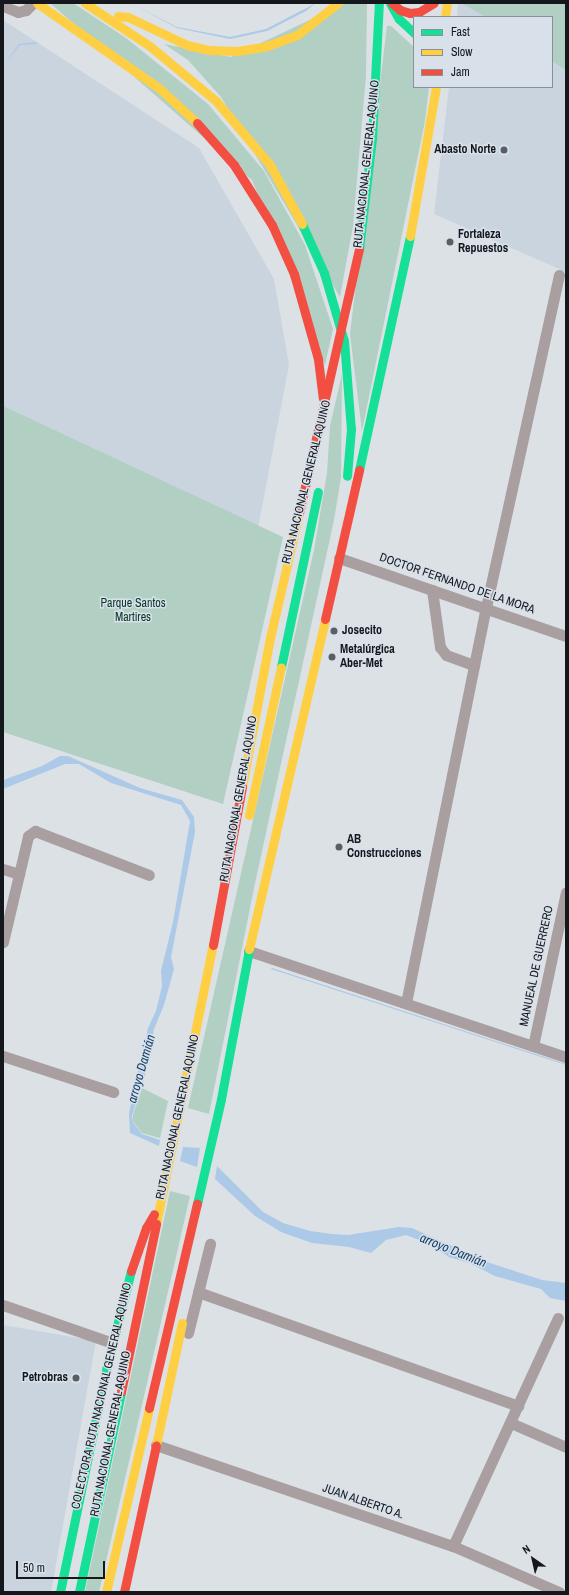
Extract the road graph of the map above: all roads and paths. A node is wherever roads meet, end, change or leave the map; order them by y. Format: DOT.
graph roads {
  1 [pos="33,3"];
  2 [pos="36,3"];
  3 [pos="85,3"];
  4 [pos="338,3"];
  5 [pos="379,3"];
  6 [pos="391,3"];
  7 [pos="434,3"];
  8 [pos="447,3"];
  9 [pos="3,6"];
  10 [pos="104,15"];
  11 [pos="446,16"];
  12 [pos="413,32"];
  13 [pos="436,88"];
  14 [pos="559,275"];
  15 [pos="323,453"];
  16 [pos="320,482"];
  17 [pos="340,553"];
  18 [pos="432,590"];
  19 [pos="486,607"];
  20 [pos="566,636"];
  21 [pos="474,665"];
  22 [pos="247,824"];
  23 [pos="3,869"];
  24 [pos="19,874"];
  25 [pos="149,876"];
  26 [pos="566,892"];
  27 [pos="231,899"];
  28 [pos="3,942"];
  29 [pos="249,951"];
  30 [pos="206,982"];
  31 [pos="406,1003"];
  32 [pos="533,1046"];
  33 [pos="3,1056"];
  34 [pos="566,1057"];
  35 [pos="113,1092"];
  36 [pos="159,1205"];
  37 [pos="210,1244"];
  38 [pos="183,1264"];
  39 [pos="198,1292"];
  40 [pos="3,1305"];
  41 [pos="558,1318"];
  42 [pos="134,1324"];
  43 [pos="113,1343"];
  44 [pos="518,1406"];
  45 [pos="510,1423"];
  46 [pos="158,1446"];
  47 [pos="566,1447"];
  48 [pos="73,1526"];
  49 [pos="453,1546"];
  50 [pos="113,1558"];
  51 [pos="128,1591"];
  52 [pos="60,1592"];
  53 [pos="79,1592"];
  54 [pos="106,1592"];
  55 [pos="112,1592"];
  56 [pos="559,1592"];
  1 -- 9 [label="street"];
  2 -- 15 [label="main road"];
  3 -- 10 [label="main road"];
  4 -- 10 [label="main road"];
  5 -- 30 [label="main road, RUTA NACIONAL GENERAL AQUINO"];
  6 -- 7 [label="main road"];
  6 -- 12 [label="main road"];
  8 -- 11 [label="main road"];
  10 -- 17 [label="main road"];
  13 -- 17 [label="main road"];
  14 -- 19 [label="street"];
  16 -- 22 [label="main road"];
  17 -- 18 [label="street, DOCTOR FERNANDO DE LA MORA"];
  17 -- 29 [label="main road"];
  18 -- 19 [label="street, DOCTOR FERNANDO DE LA MORA"];
  18 -- 21 [label="street"];
  19 -- 20 [label="street, DOCTOR FERNANDO DE LA MORA"];
  19 -- 21 [label="street"];
  21 -- 31 [label="street"];
  23 -- 24 [label="street"];
  24 -- 25 [label="street"];
  24 -- 28 [label="street"];
  26 -- 32 [label="street, MANUEAL DE GUERRERO"];
  27 -- 30 [label="main road"];
  29 -- 31 [label="street"];
  29 -- 38 [label="main road"];
  30 -- 36 [label="main road, RUTA NACIONAL GENERAL AQUINO"];
  31 -- 32 [label="street"];
  32 -- 34 [label="street"];
  33 -- 35 [label="street"];
  36 -- 42 [label="main road, RUTA NACIONAL GENERAL AQUINO"];
  36 -- 43 [label="main road, COLECTORA RUTA NACIONAL GENERAL AQUINO"];
  37 -- 39 [label="street"];
  38 -- 46 [label="main road"];
  38 -- 50 [label="main road"];
  39 -- 44 [label="street"];
  39 -- 46 [label="street"];
  40 -- 43 [label="street"];
  41 -- 44 [label="street"];
  42 -- 48 [label="main road"];
  42 -- 53 [label="main road, RUTA NACIONAL GENERAL AQUINO"];
  43 -- 48 [label="main road, COLECTORA RUTA NACIONAL GENERAL AQUINO"];
  44 -- 45 [label="street"];
  45 -- 47 [label="street"];
  45 -- 49 [label="street"];
  46 -- 49 [label="street, JUAN ALBERTO A."];
  46 -- 51 [label="main road"];
  48 -- 52 [label="main road, COLECTORA RUTA NACIONAL GENERAL AQUINO"];
  49 -- 56 [label="street, JUAN ALBERTO A."];
  50 -- 54 [label="main road"];
  50 -- 55 [label="main road"];
}
